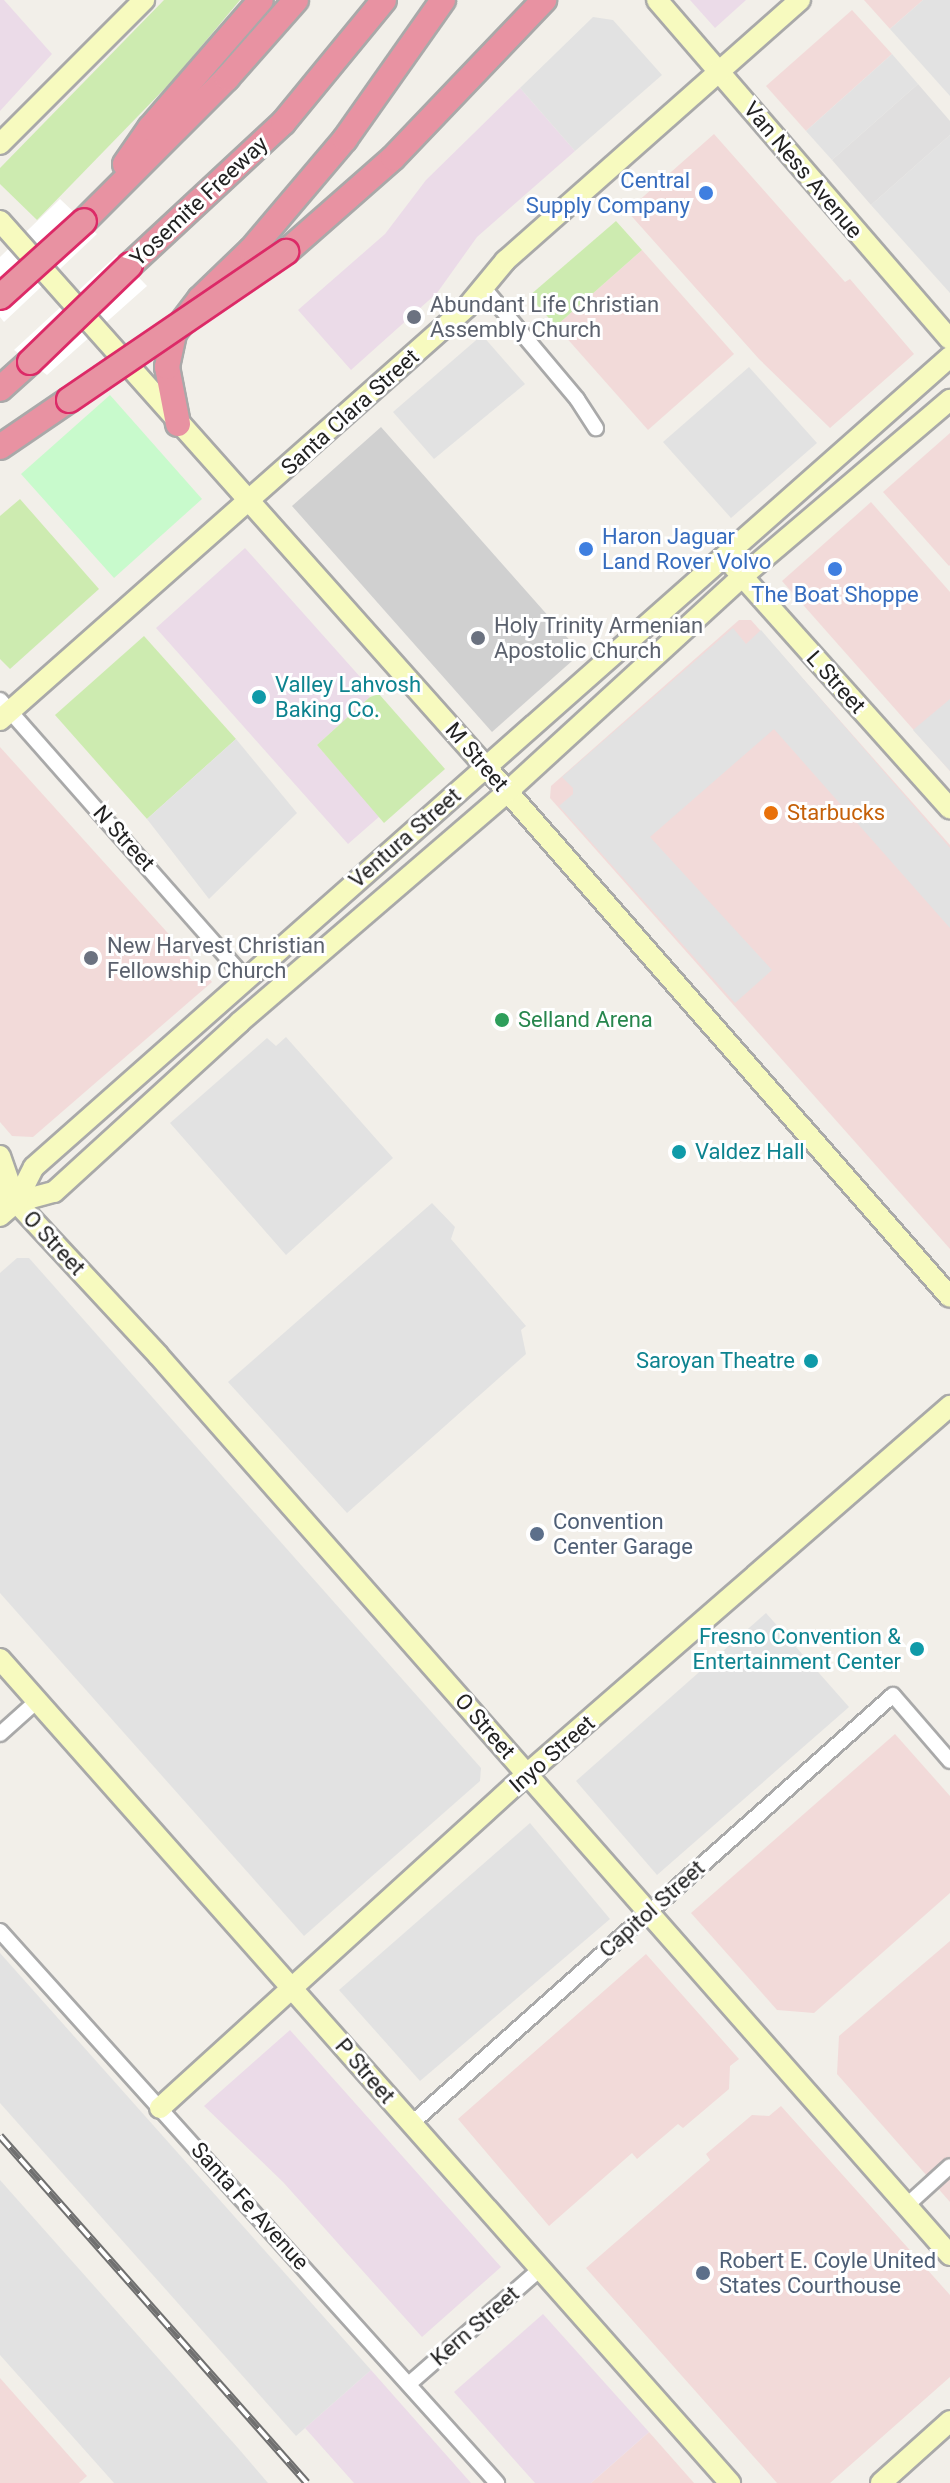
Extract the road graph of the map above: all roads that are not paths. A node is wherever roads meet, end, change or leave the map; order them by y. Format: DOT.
graph roads {
  1 [pos="144,0"];
  2 [pos="261,0"];
  3 [pos="296,0"];
  4 [pos="384,0"];
  5 [pos="443,0"];
  6 [pos="544,0"];
  7 [pos="657,0"];
  8 [pos="800,0"];
  9 [pos="721,71"];
  10 [pos="0,144"];
  11 [pos="0,221"];
  12 [pos="84,221"];
  13 [pos="483,287"];
  14 [pos="0,297"];
  15 [pos="950,339"];
  16 [pos="950,357"];
  17 [pos="0,389"];
  18 [pos="950,400"];
  19 [pos="178,424"];
  20 [pos="596,428"];
  21 [pos="0,447"];
  22 [pos="248,503"];
  23 [pos="724,555"];
  24 [pos="743,576"];
  25 [pos="4,710"];
  26 [pos="486,767"];
  27 [pos="507,792"];
  28 [pos="950,809"];
  29 [pos="245,978"];
  30 [pos="0,1156"];
  31 [pos="8,1197"];
  32 [pos="0,1216"];
  33 [pos="950,1297"];
  34 [pos="950,1406"];
  35 [pos="0,1659"];
  36 [pos="37,1701"];
  37 [pos="0,1734"];
  38 [pos="950,1761"];
  39 [pos="527,1774"];
  40 [pos="648,1913"];
  41 [pos="0,1931"];
  42 [pos="292,1989"];
  43 [pos="160,2108"];
  44 [pos="411,2124"];
  45 [pos="950,2166"];
  46 [pos="906,2206"];
  47 [pos="950,2255"];
  48 [pos="540,2269"];
  49 [pos="410,2383"];
  50 [pos="950,2421"];
  51 [pos="497,2483"];
  52 [pos="730,2483"];
  53 [pos="881,2483"];
  1 -- 10 [label="main road"];
  2 -- 12 [label="highway"];
  3 -- 12 [label="highway"];
  4 -- 17 [label="highway, Yosemite Freeway, bridge"];
  5 -- 19 [label="highway"];
  6 -- 21 [label="highway, bridge"];
  7 -- 9 [label="main road, Van Ness Avenue"];
  8 -- 9 [label="main road, Santa Clara Street"];
  9 -- 13 [label="main road, Santa Clara Street"];
  9 -- 15 [label="main road, Van Ness Avenue"];
  11 -- 19 [label="main road, M Street"];
  12 -- 14 [label="highway, bridge"];
  13 -- 20 [label="street"];
  13 -- 22 [label="main road, Santa Clara Street"];
  16 -- 23 [label="main road, Ventura Street"];
  18 -- 24 [label="main road, Ventura Street"];
  19 -- 22 [label="main road, M Street"];
  22 -- 25 [label="main road, Santa Clara Street"];
  22 -- 26 [label="main road, M Street"];
  23 -- 24 [label="main road, L Street"];
  23 -- 26 [label="main road, Ventura Street"];
  24 -- 27 [label="main road, Ventura Street"];
  24 -- 28 [label="main road, L Street"];
  25 -- 29 [label="street, N Street"];
  26 -- 27 [label="main road, M Street"];
  26 -- 29 [label="main road, Ventura Street"];
  27 -- 31 [label="main road, Ventura Street"];
  27 -- 33 [label="main road, M Street"];
  29 -- 31 [label="main road, Ventura Street"];
  30 -- 31 [label="main road, O Street"];
  31 -- 32 [label="main road, Ventura Street"];
  31 -- 39 [label="main road, O Street"];
  34 -- 39 [label="main road, Inyo Street"];
  35 -- 36 [label="main road, P Street"];
  36 -- 37 [label="street"];
  36 -- 42 [label="main road, P Street"];
  38 -- 40 [label="street, Capitol Street"];
  39 -- 40 [label="main road, O Street"];
  39 -- 42 [label="main road, Inyo Street"];
  40 -- 44 [label="street, Capitol Street"];
  40 -- 46 [label="main road, O Street"];
  41 -- 43 [label="street, Santa Fe Avenue"];
  42 -- 43 [label="main road, Inyo Street"];
  42 -- 44 [label="main road, P Street"];
  43 -- 49 [label="street, Santa Fe Avenue"];
  44 -- 48 [label="main road, P Street"];
  45 -- 46 [label="street"];
  46 -- 47 [label="main road, O Street"];
  48 -- 49 [label="street, Kern Street"];
  48 -- 52 [label="main road, P Street"];
  49 -- 51 [label="street, Santa Fe Avenue"];
  50 -- 53 [label="main road"];
}
